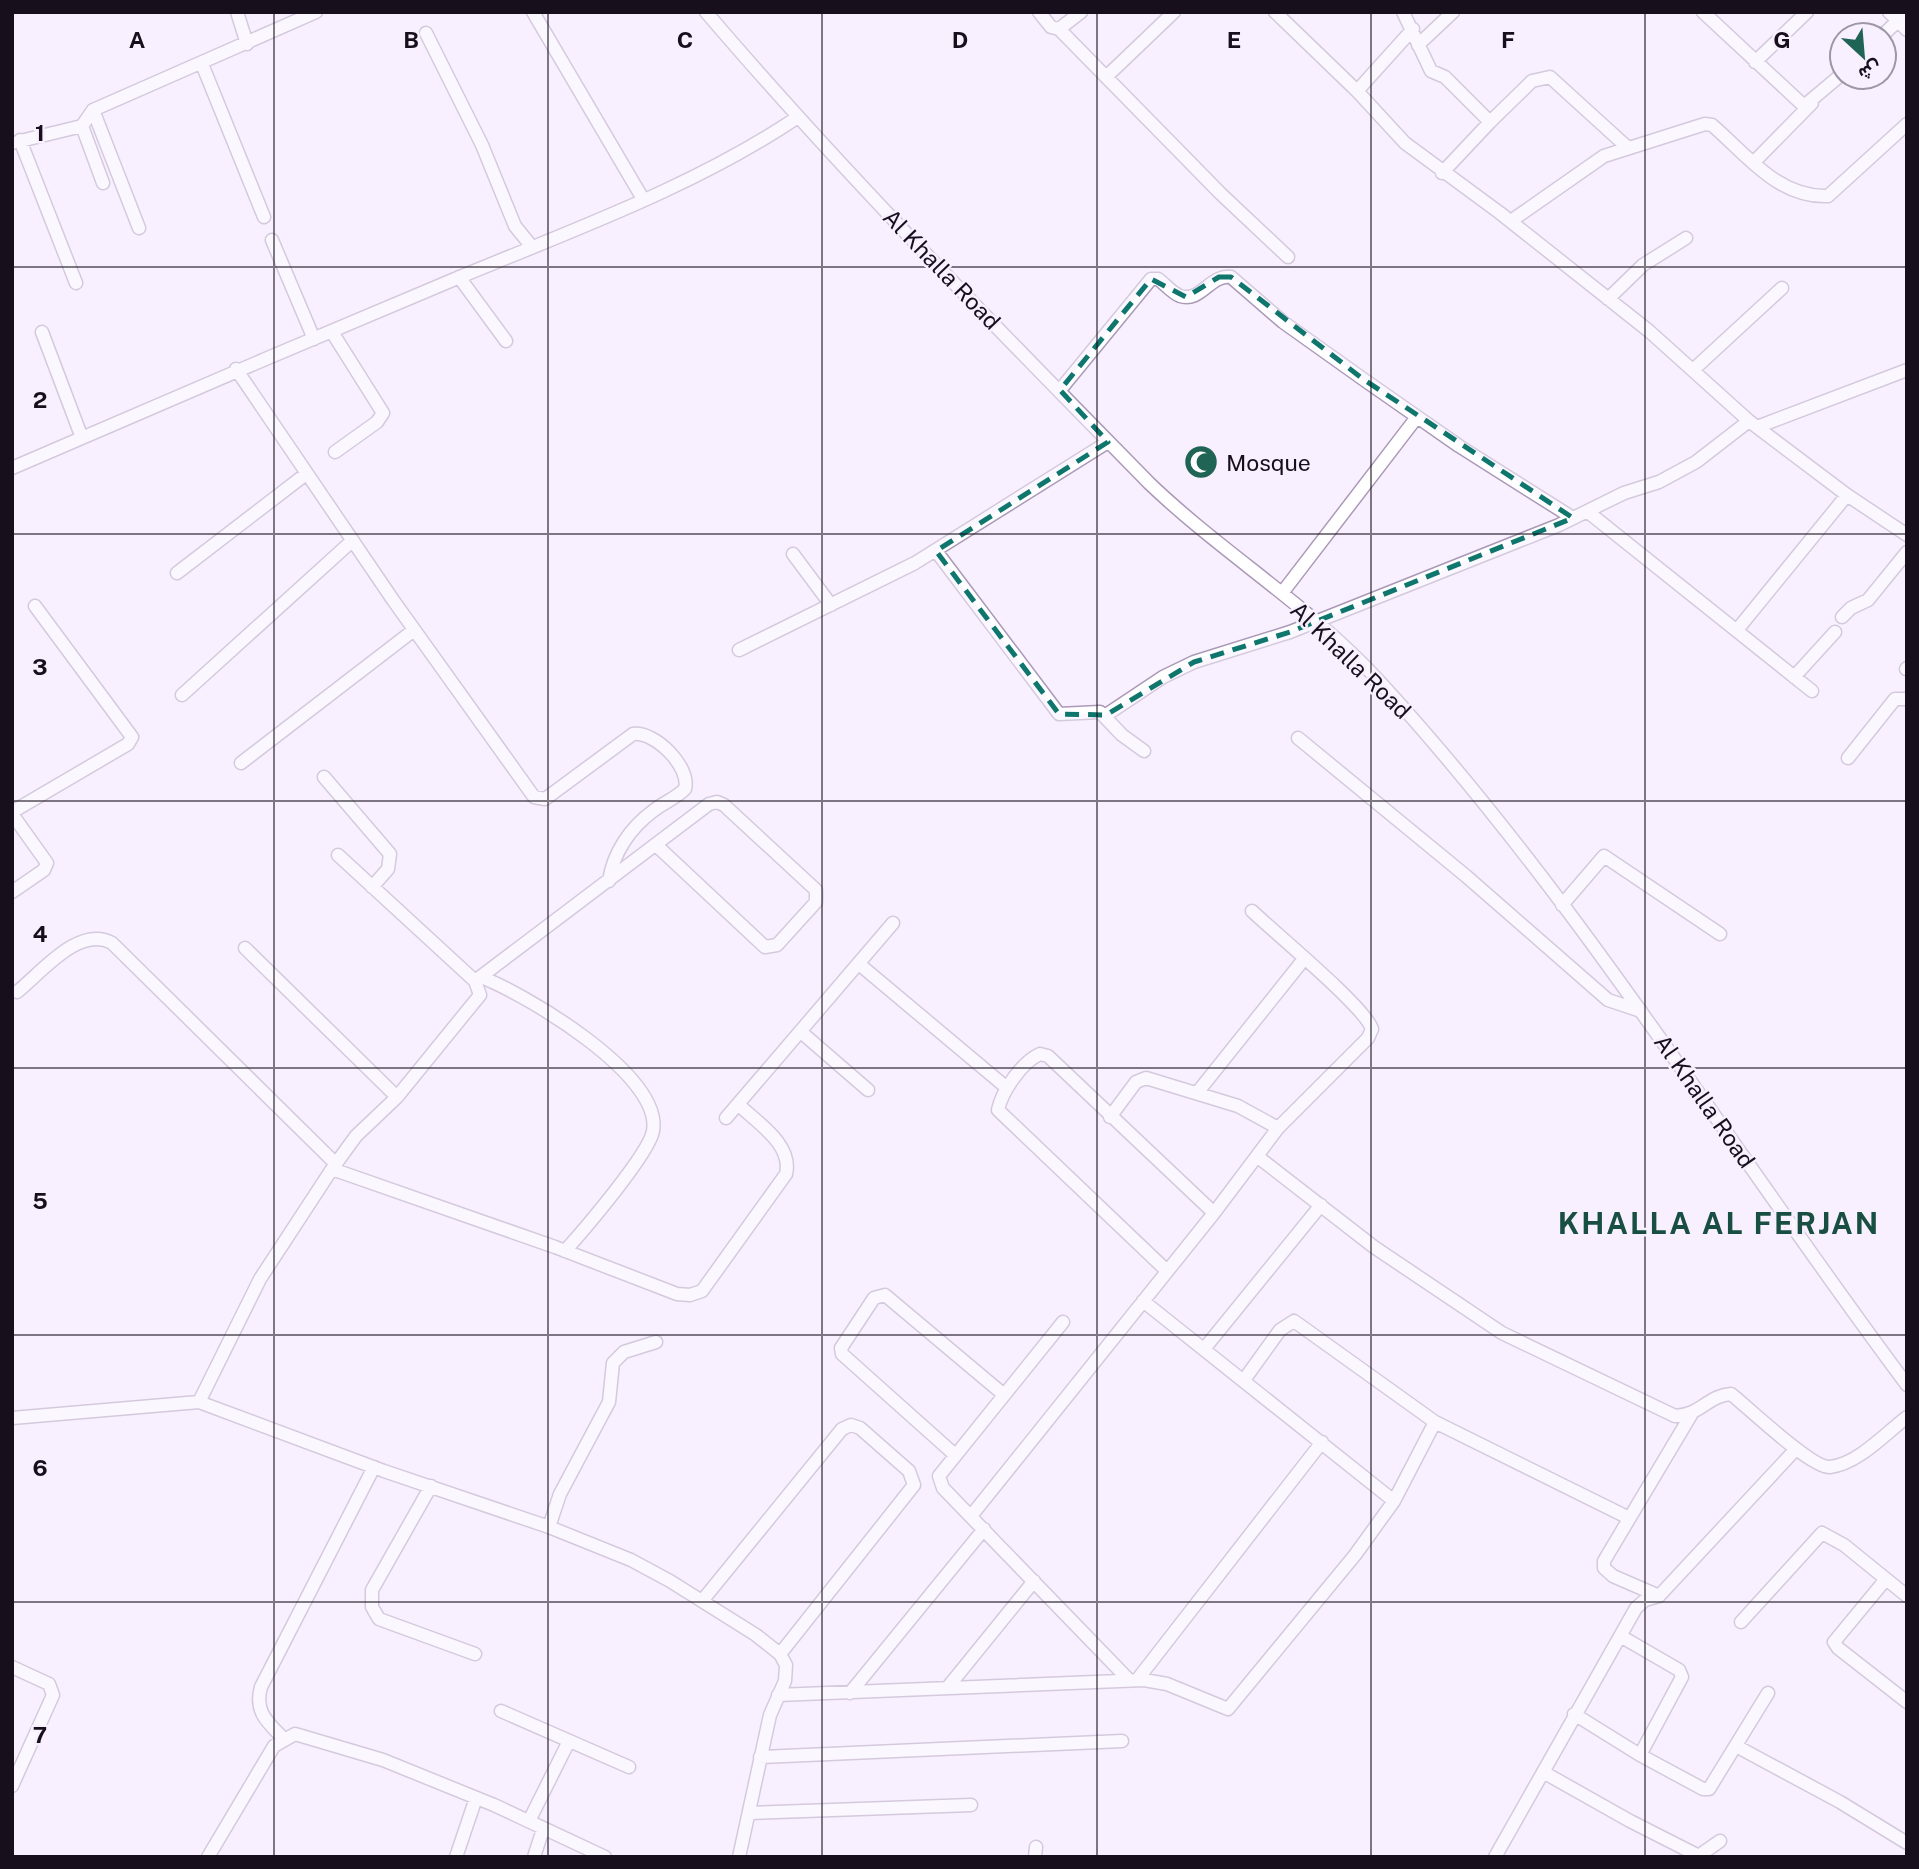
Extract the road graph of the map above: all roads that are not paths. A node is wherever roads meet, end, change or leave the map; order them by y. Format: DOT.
graph roads {
  1 [pos="237,12"];
  2 [pos="316,12"];
  3 [pos="533,12"];
  4 [pos="706,12"];
  5 [pos="1039,12"];
  6 [pos="1081,12"];
  7 [pos="1174,12"];
  8 [pos="1275,12"];
  9 [pos="1403,12"];
  10 [pos="1453,12"];
  11 [pos="1703,12"];
  12 [pos="1807,12"];
  13 [pos="1059,29"];
  14 [pos="1413,29"];
  15 [pos="426,33"];
  16 [pos="247,44"];
  17 [pos="1418,45"];
  18 [pos="1755,62"];
  19 [pos="202,64"];
  20 [pos="1106,77"];
  21 [pos="1828,87"];
  22 [pos="1357,91"];
  23 [pos="1812,102"];
  24 [pos="93,110"];
  25 [pos="798,117"];
  26 [pos="1490,122"];
  27 [pos="1907,124"];
  28 [pos="82,126"];
  29 [pos="16,142"];
  30 [pos="1627,147"];
  31 [pos="1754,162"];
  32 [pos="1442,173"];
  33 [pos="103,183"];
  34 [pos="642,199"];
  35 [pos="264,217"];
  36 [pos="1511,221"];
  37 [pos="139,228"];
  38 [pos="1686,237"];
  39 [pos="272,240"];
  40 [pos="532,247"];
  41 [pos="1288,257"];
  42 [pos="459,278"];
  43 [pos="76,282"];
  44 [pos="1783,288"];
  45 [pos="1608,299"];
  46 [pos="41,332"];
  47 [pos="331,332"];
  48 [pos="314,339"];
  49 [pos="506,341"];
  50 [pos="236,369"];
  51 [pos="1693,370"];
  52 [pos="1907,370"];
  53 [pos="1060,390"];
  54 [pos="1417,417"];
  55 [pos="1753,424"];
  56 [pos="82,438"];
  57 [pos="1108,442"];
  58 [pos="335,452"];
  59 [pos="12,468"];
  60 [pos="306,474"];
  61 [pos="1847,495"];
  62 [pos="1588,512"];
  63 [pos="1573,518"];
  64 [pos="1907,535"];
  65 [pos="352,541"];
  66 [pos="936,551"];
  67 [pos="1907,552"];
  68 [pos="793,554"];
  69 [pos="177,573"];
  70 [pos="1282,593"];
  71 [pos="35,606"];
  72 [pos="831,606"];
  73 [pos="1842,617"];
  74 [pos="1316,621"];
  75 [pos="414,630"];
  76 [pos="1737,630"];
  77 [pos="1835,632"];
  78 [pos="739,650"];
  79 [pos="1794,677"];
  80 [pos="1812,691"];
  81 [pos="182,695"];
  82 [pos="1907,699"];
  83 [pos="1105,715"];
  84 [pos="1298,738"];
  85 [pos="1144,751"];
  86 [pos="1848,758"];
  87 [pos="241,763"];
  88 [pos="324,776"];
  89 [pos="12,813"];
  90 [pos="656,845"];
  91 [pos="338,855"];
  92 [pos="609,881"];
  93 [pos="372,887"];
  94 [pos="12,892"];
  95 [pos="1562,905"];
  96 [pos="1252,911"];
  97 [pos="893,923"];
  98 [pos="1720,934"];
  99 [pos="245,948"];
  100 [pos="1304,959"];
  101 [pos="859,964"];
  102 [pos="478,979"];
  103 [pos="17,992"];
  104 [pos="1641,1011"];
  105 [pos="801,1032"];
  106 [pos="1007,1088"];
  107 [pos="868,1090"];
  108 [pos="1197,1093"];
  109 [pos="397,1097"];
  110 [pos="738,1104"];
  111 [pos="1110,1117"];
  112 [pos="726,1118"];
  113 [pos="1278,1128"];
  114 [pos="1258,1157"];
  115 [pos="334,1166"];
  116 [pos="1321,1205"];
  117 [pos="1214,1213"];
  118 [pos="565,1251"];
  119 [pos="1167,1271"];
  120 [pos="1143,1301"];
  121 [pos="1063,1322"];
  122 [pos="656,1342"];
  123 [pos="1204,1349"];
  124 [pos="1244,1380"];
  125 [pos="1907,1385"];
  126 [pos="1003,1395"];
  127 [pos="199,1402"];
  128 [pos="1691,1415"];
  129 [pos="1907,1417"];
  130 [pos="12,1418"];
  131 [pos="1435,1422"];
  132 [pos="1322,1442"];
  133 [pos="1797,1449"];
  134 [pos="954,1454"];
  135 [pos="374,1467"];
  136 [pos="432,1486"];
  137 [pos="1394,1501"];
  138 [pos="971,1516"];
  139 [pos="1629,1518"];
  140 [pos="549,1527"];
  141 [pos="984,1529"];
  142 [pos="1886,1579"];
  143 [pos="1034,1581"];
  144 [pos="1659,1596"];
  145 [pos="1907,1596"];
  146 [pos="702,1601"];
  147 [pos="1741,1622"];
  148 [pos="1622,1637"];
  149 [pos="475,1654"];
  150 [pos="780,1654"];
  151 [pos="12,1667"];
  152 [pos="1133,1681"];
  153 [pos="948,1687"];
  154 [pos="850,1693"];
  155 [pos="1768,1693"];
  156 [pos="778,1695"];
  157 [pos="1907,1702"];
  158 [pos="501,1711"];
  159 [pos="1574,1714"];
  160 [pos="283,1738"];
  161 [pos="569,1741"];
  162 [pos="1122,1741"];
  163 [pos="1736,1746"];
  164 [pos="1640,1755"];
  165 [pos="760,1757"];
  166 [pos="629,1767"];
  167 [pos="1543,1772"];
  168 [pos="12,1786"];
  169 [pos="476,1798"];
  170 [pos="971,1805"];
  171 [pos="749,1813"];
  172 [pos="529,1821"];
  173 [pos="543,1829"];
  174 [pos="1720,1841"];
  175 [pos="1907,1843"];
  176 [pos="1698,1856"];
  177 [pos="208,1857"];
  178 [pos="456,1857"];
  179 [pos="534,1857"];
  180 [pos="605,1857"];
  181 [pos="739,1857"];
  182 [pos="1495,1857"];
  1 -- 16 [label="street"];
  2 -- 16 [label="street"];
  3 -- 34 [label="street"];
  4 -- 25 [label="street, Al Khalla Road"];
  5 -- 13 [label="street"];
  6 -- 13 [label="street"];
  7 -- 20 [label="street"];
  8 -- 22 [label="street"];
  9 -- 14 [label="street"];
  10 -- 17 [label="street"];
  11 -- 18 [label="street"];
  12 -- 18 [label="street"];
  13 -- 20 [label="street"];
  14 -- 17 [label="street"];
  14 -- 22 [label="street"];
  15 -- 40 [label="street"];
  16 -- 19 [label="street"];
  17 -- 26 [label="street"];
  18 -- 23 [label="street"];
  19 -- 24 [label="street"];
  19 -- 35 [label="street"];
  20 -- 41 [label="street"];
  21 -- 23 [label="street"];
  22 -- 32 [label="street"];
  23 -- 31 [label="street"];
  24 -- 28 [label="street"];
  24 -- 37 [label="street"];
  25 -- 34 [label="street"];
  25 -- 53 [label="street, Al Khalla Road"];
  26 -- 30 [label="street"];
  26 -- 32 [label="street"];
  27 -- 31 [label="street"];
  28 -- 29 [label="street"];
  28 -- 33 [label="street"];
  29 -- 43 [label="street"];
  30 -- 31 [label="street"];
  30 -- 36 [label="street"];
  32 -- 36 [label="street"];
  34 -- 40 [label="street"];
  36 -- 45 [label="street"];
  38 -- 45 [label="street"];
  39 -- 48 [label="street"];
  40 -- 42 [label="street"];
  42 -- 47 [label="street"];
  42 -- 49 [label="street"];
  44 -- 51 [label="street"];
  45 -- 51 [label="street"];
  46 -- 56 [label="street"];
  47 -- 48 [label="street"];
  47 -- 58 [label="street"];
  48 -- 50 [label="street"];
  50 -- 56 [label="street"];
  50 -- 60 [label="street"];
  51 -- 55 [label="street"];
  52 -- 55 [label="street"];
  53 -- 54 [label="street"];
  53 -- 57 [label="street, Al Khalla Road"];
  54 -- 63 [label="street"];
  54 -- 70 [label="street"];
  55 -- 61 [label="street"];
  55 -- 62 [label="street"];
  56 -- 59 [label="street"];
  57 -- 66 [label="street"];
  57 -- 70 [label="street, Al Khalla Road"];
  60 -- 65 [label="street"];
  60 -- 69 [label="street"];
  61 -- 64 [label="street"];
  61 -- 76 [label="street"];
  62 -- 63 [label="street"];
  62 -- 76 [label="street"];
  63 -- 74 [label="street"];
  65 -- 75 [label="street"];
  65 -- 81 [label="street"];
  66 -- 72 [label="street"];
  66 -- 83 [label="street"];
  67 -- 73 [label="street"];
  68 -- 72 [label="street"];
  70 -- 74 [label="street, Al Khalla Road"];
  71 -- 89 [label="street"];
  72 -- 78 [label="street"];
  74 -- 83 [label="street"];
  74 -- 95 [label="street, Al Khalla Road"];
  75 -- 87 [label="street"];
  75 -- 92 [label="street"];
  76 -- 79 [label="street"];
  77 -- 79 [label="street"];
  79 -- 80 [label="street"];
  82 -- 86 [label="street"];
  83 -- 85 [label="street"];
  84 -- 104 [label="street"];
  88 -- 93 [label="street"];
  89 -- 94 [label="street"];
  90 -- 90 [label="street"];
  90 -- 92 [label="street"];
  91 -- 93 [label="street"];
  92 -- 102 [label="street"];
  93 -- 102 [label="street"];
  95 -- 98 [label="street"];
  95 -- 104 [label="street, Al Khalla Road"];
  96 -- 100 [label="street"];
  97 -- 101 [label="street"];
  99 -- 109 [label="street"];
  100 -- 108 [label="street"];
  100 -- 113 [label="street"];
  101 -- 105 [label="street"];
  101 -- 106 [label="street"];
  102 -- 109 [label="street"];
  102 -- 118 [label="street"];
  103 -- 115 [label="street"];
  104 -- 125 [label="street, Al Khalla Road"];
  105 -- 107 [label="street"];
  105 -- 110 [label="street"];
  106 -- 111 [label="street"];
  106 -- 119 [label="street"];
  108 -- 111 [label="street"];
  108 -- 113 [label="street"];
  109 -- 115 [label="street"];
  110 -- 112 [label="street"];
  110 -- 118 [label="street"];
  111 -- 117 [label="street"];
  113 -- 114 [label="street"];
  114 -- 116 [label="street"];
  114 -- 117 [label="street"];
  115 -- 118 [label="street"];
  115 -- 127 [label="street"];
  116 -- 123 [label="street"];
  116 -- 128 [label="street"];
  117 -- 119 [label="street"];
  119 -- 120 [label="street"];
  120 -- 123 [label="street"];
  120 -- 138 [label="street"];
  121 -- 126 [label="street"];
  122 -- 140 [label="street"];
  123 -- 124 [label="street"];
  124 -- 131 [label="street"];
  124 -- 132 [label="street"];
  126 -- 134 [label="street"];
  126 -- 134 [label="street"];
  127 -- 130 [label="street"];
  127 -- 135 [label="street"];
  128 -- 133 [label="street"];
  128 -- 139 [label="street"];
  129 -- 133 [label="street"];
  131 -- 137 [label="street"];
  131 -- 139 [label="street"];
  132 -- 137 [label="street"];
  132 -- 152 [label="street"];
  133 -- 144 [label="street"];
  134 -- 138 [label="street"];
  135 -- 136 [label="street"];
  135 -- 160 [label="street"];
  136 -- 140 [label="street"];
  136 -- 149 [label="street"];
  137 -- 152 [label="street"];
  138 -- 141 [label="street"];
  139 -- 144 [label="street"];
  140 -- 146 [label="street"];
  141 -- 143 [label="street"];
  141 -- 154 [label="street"];
  142 -- 145 [label="street"];
  142 -- 147 [label="street"];
  142 -- 157 [label="street"];
  143 -- 152 [label="street"];
  143 -- 153 [label="street"];
  144 -- 148 [label="street"];
  146 -- 150 [label="street"];
  146 -- 150 [label="street"];
  148 -- 159 [label="street"];
  148 -- 164 [label="street"];
  150 -- 156 [label="street"];
  151 -- 168 [label="street"];
  152 -- 153 [label="street"];
  153 -- 154 [label="street"];
  154 -- 156 [label="street"];
  155 -- 163 [label="street"];
  156 -- 165 [label="street"];
  158 -- 161 [label="street"];
  159 -- 164 [label="street"];
  159 -- 167 [label="street"];
  160 -- 169 [label="street"];
  160 -- 177 [label="street"];
  161 -- 166 [label="street"];
  161 -- 172 [label="street"];
  162 -- 165 [label="street"];
  163 -- 164 [label="street"];
  163 -- 175 [label="street"];
  165 -- 171 [label="street"];
  167 -- 176 [label="street"];
  167 -- 182 [label="street"];
  169 -- 172 [label="street"];
  169 -- 178 [label="street"];
  170 -- 171 [label="street"];
  171 -- 181 [label="street"];
  172 -- 173 [label="street"];
  173 -- 179 [label="street"];
  173 -- 180 [label="street"];
  174 -- 176 [label="street"];
}
